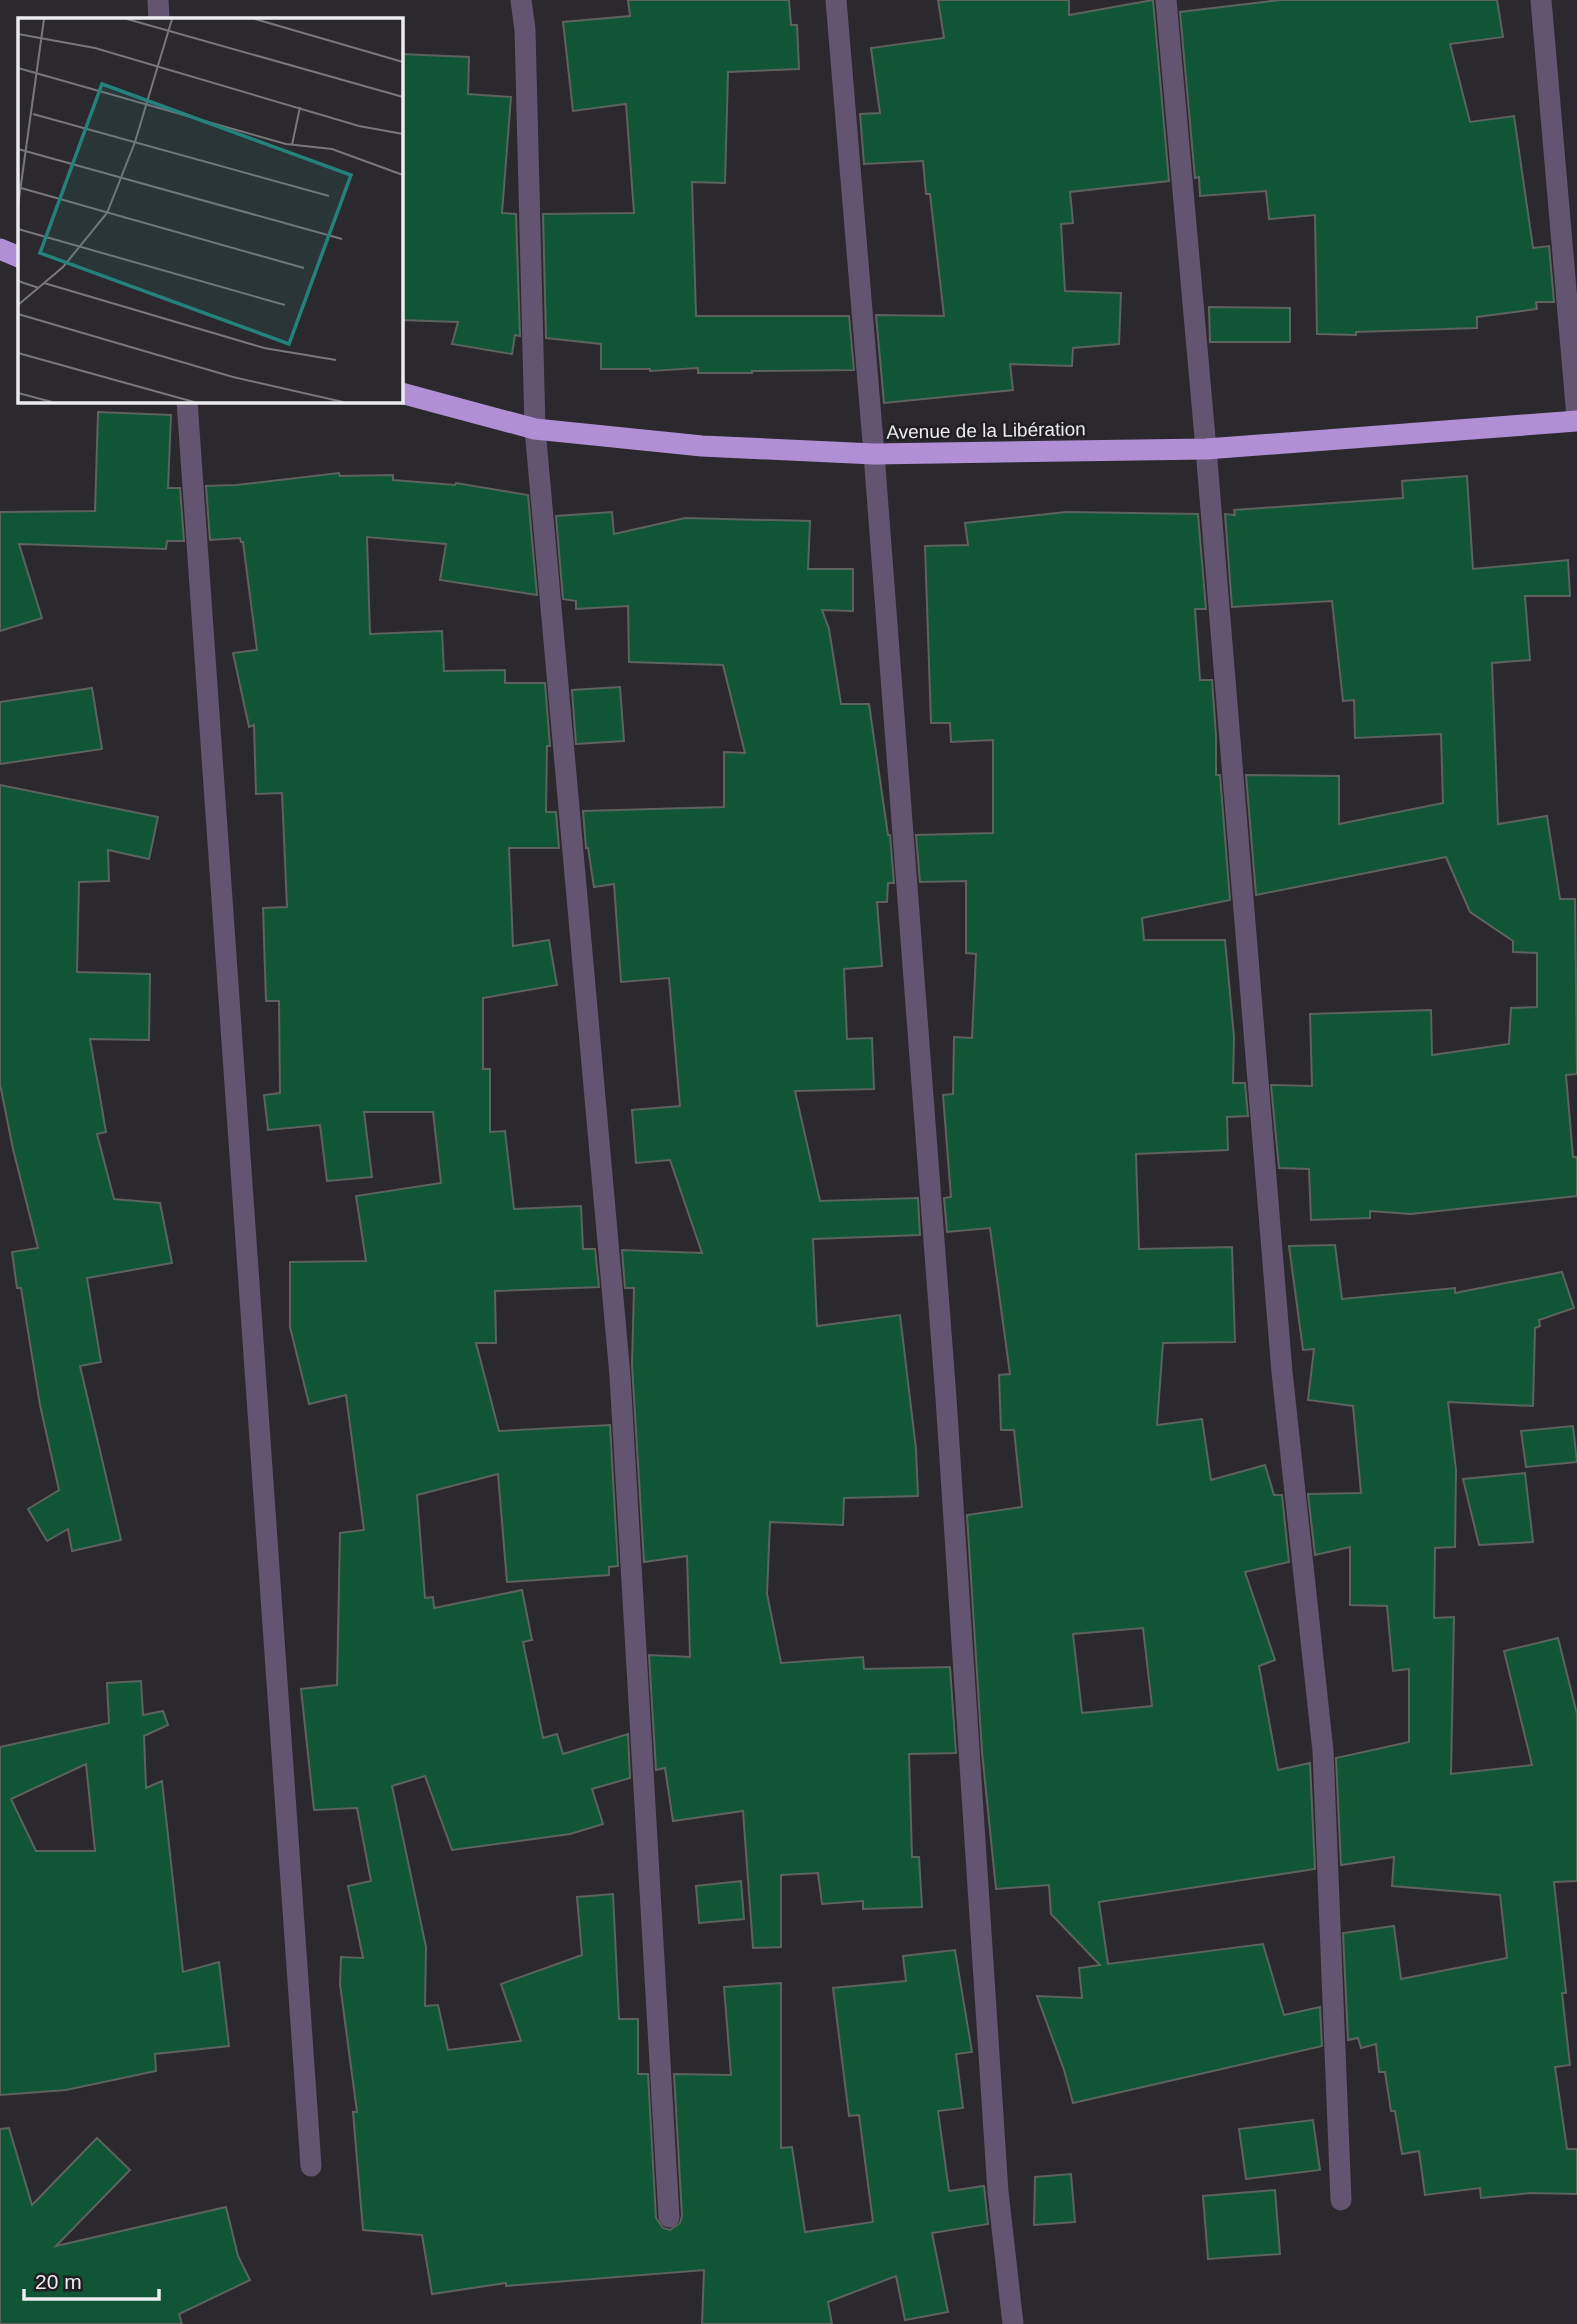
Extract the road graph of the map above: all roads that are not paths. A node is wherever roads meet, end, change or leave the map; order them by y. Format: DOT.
graph roads {
  1 [pos="158,0"];
  2 [pos="521,0"];
  3 [pos="836,0"];
  4 [pos="1166,0"];
  5 [pos="1541,0"];
  6 [pos="159,18"];
  7 [pos="0,249"];
  8 [pos="18,257"];
  9 [pos="402,393"];
  10 [pos="187,402"];
  11 [pos="1577,419"];
  12 [pos="535,429"];
  13 [pos="1206,449"];
  14 [pos="874,454"];
  15 [pos="312,2166"];
  16 [pos="1341,2200"];
  17 [pos="669,2217"];
  18 [pos="1013,2324"];
  1 -- 6 [label="street"];
  2 -- 12 [label="street"];
  3 -- 14 [label="street"];
  4 -- 13 [label="street"];
  5 -- 11 [label="street"];
  7 -- 8 [label="highway"];
  9 -- 12 [label="highway, Avenue de la Libération"];
  10 -- 15 [label="street"];
  11 -- 13 [label="highway, Avenue de la Libération"];
  12 -- 14 [label="highway, Avenue de la Libération"];
  12 -- 17 [label="street"];
  13 -- 14 [label="highway, Avenue de la Libération"];
  13 -- 16 [label="street"];
  14 -- 18 [label="street"];
}
